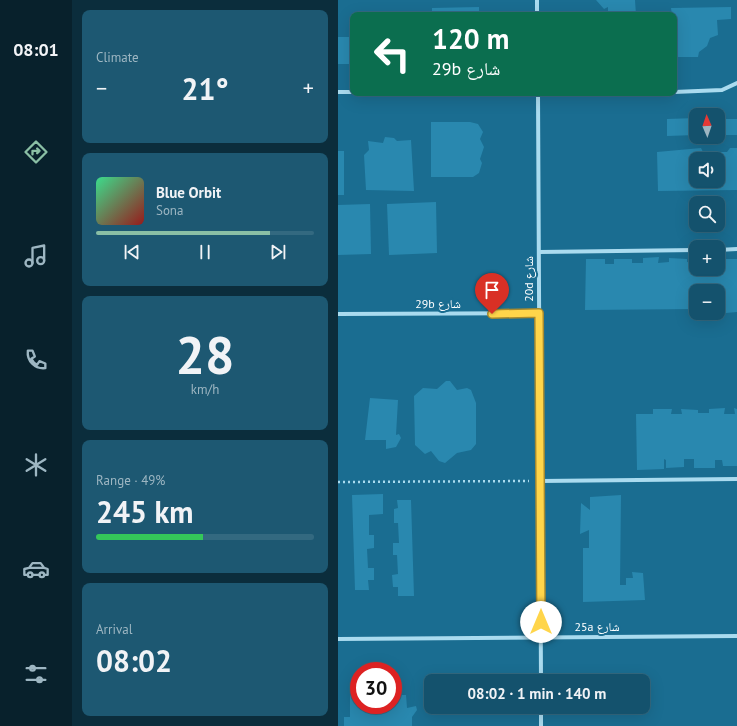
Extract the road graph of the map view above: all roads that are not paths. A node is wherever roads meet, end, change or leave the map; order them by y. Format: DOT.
graph roads {
  1 [pos="537,0"];
  2 [pos="537,12"];
  3 [pos="737,83"];
  4 [pos="338,92"];
  5 [pos="350,92"];
  6 [pos="677,92"];
  7 [pos="538,96"];
  8 [pos="737,249"];
  9 [pos="689,250"];
  10 [pos="725,250"];
  11 [pos="539,252"];
  12 [pos="539,313"];
  13 [pos="338,314"];
  14 [pos="737,479"];
  15 [pos="540,482"];
  16 [pos="737,636"];
  17 [pos="541,637"];
  18 [pos="338,639"];
  19 [pos="541,674"];
  20 [pos="541,714"];
  21 [pos="541,726"];
  1 -- 2 [label="street"];
  3 -- 6 [label="street"];
  4 -- 5 [label="street"];
  7 -- 11 [label="street, 20d شارع"];
  8 -- 10 [label="street"];
  9 -- 11 [label="street"];
  11 -- 12 [label="street, 20d شارع"];
  12 -- 13 [label="street, 29b شارع"];
  12 -- 15 [label="street, 20d شارع"];
  14 -- 15 [label="street"];
  15 -- 17 [label="street, 20d شارع"];
  16 -- 17 [label="street, 25a شارع"];
  17 -- 18 [label="street, 25a شارع"];
  17 -- 19 [label="street, 20d شارع"];
  20 -- 21 [label="street"];
}
